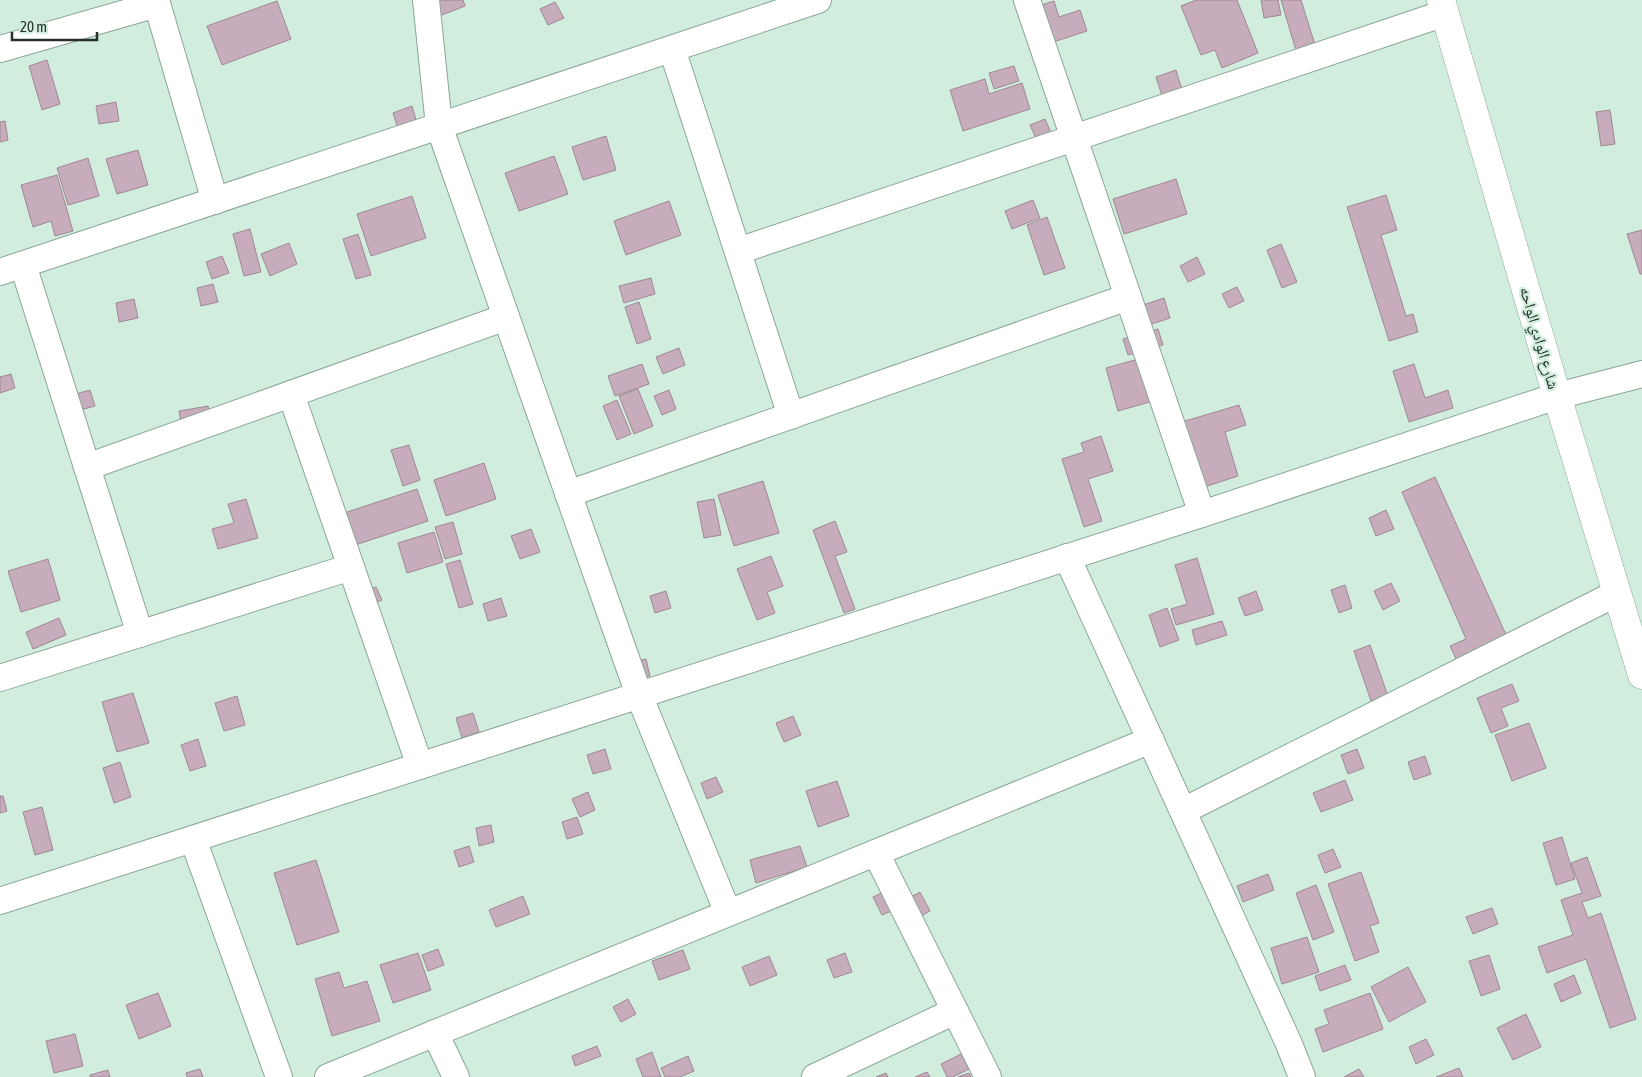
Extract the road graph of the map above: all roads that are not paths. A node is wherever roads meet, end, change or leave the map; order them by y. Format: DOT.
graph roads {
  1 [pos="426,0"];
  2 [pos="818,0"];
  3 [pos="1027,0"];
  4 [pos="156,2"];
  5 [pos="1443,6"];
  6 [pos="672,48"];
  7 [pos="0,49"];
  8 [pos="439,126"];
  9 [pos="1074,138"];
  10 [pos="215,201"];
  11 [pos="738,252"];
  12 [pos="11,268"];
  13 [pos="1128,297"];
  14 [pos="506,317"];
  15 [pos="1642,374"];
  16 [pos="291,394"];
  17 [pos="1557,396"];
  18 [pos="791,416"];
  19 [pos="87,467"];
  20 [pos="568,494"];
  21 [pos="1202,514"];
  22 [pos="1068,558"];
  23 [pos="351,567"];
  24 [pos="1616,593"];
  25 [pos="140,634"];
  26 [pos="1642,675"];
  27 [pos="0,678"];
  28 [pos="639,695"];
  29 [pos="1151,740"];
  30 [pos="420,766"];
  31 [pos="1183,811"];
  32 [pos="193,839"];
  33 [pos="876,853"];
  34 [pos="0,900"];
  35 [pos="728,913"];
  36 [pos="955,1011"];
  37 [pos="435,1033"];
  38 [pos="279,1077"];
  39 [pos="328,1077"];
  40 [pos="456,1077"];
  41 [pos="815,1077"];
  42 [pos="988,1077"];
  43 [pos="1302,1077"];
  1 -- 8 [label="street"];
  2 -- 6 [label="street"];
  3 -- 9 [label="street"];
  4 -- 7 [label="street"];
  4 -- 10 [label="street"];
  5 -- 9 [label="street"];
  5 -- 17 [label="main road, شارع الوادي الواحه"];
  6 -- 8 [label="street"];
  6 -- 11 [label="street"];
  8 -- 10 [label="street"];
  8 -- 14 [label="street"];
  9 -- 11 [label="street"];
  9 -- 13 [label="street"];
  10 -- 12 [label="street"];
  11 -- 18 [label="street"];
  12 -- 19 [label="street"];
  13 -- 18 [label="street"];
  13 -- 21 [label="street"];
  14 -- 16 [label="street"];
  14 -- 20 [label="street"];
  15 -- 17 [label="street"];
  16 -- 19 [label="street"];
  16 -- 23 [label="street"];
  17 -- 21 [label="street"];
  17 -- 24 [label="main road, شارع الوادي الواحه"];
  18 -- 20 [label="street"];
  19 -- 25 [label="street"];
  20 -- 28 [label="street"];
  21 -- 22 [label="street"];
  22 -- 28 [label="street"];
  22 -- 29 [label="street"];
  23 -- 25 [label="street"];
  23 -- 30 [label="street"];
  24 -- 26 [label="main road, شارع الوادي الواحه"];
  24 -- 31 [label="street"];
  25 -- 27 [label="street"];
  28 -- 30 [label="street"];
  28 -- 35 [label="street"];
  29 -- 31 [label="street"];
  29 -- 33 [label="street"];
  30 -- 32 [label="street"];
  31 -- 43 [label="street"];
  32 -- 34 [label="street"];
  32 -- 38 [label="street"];
  33 -- 35 [label="street"];
  33 -- 36 [label="street"];
  35 -- 37 [label="street"];
  36 -- 41 [label="street"];
  36 -- 42 [label="street"];
  37 -- 39 [label="street"];
  37 -- 40 [label="street"];
}
